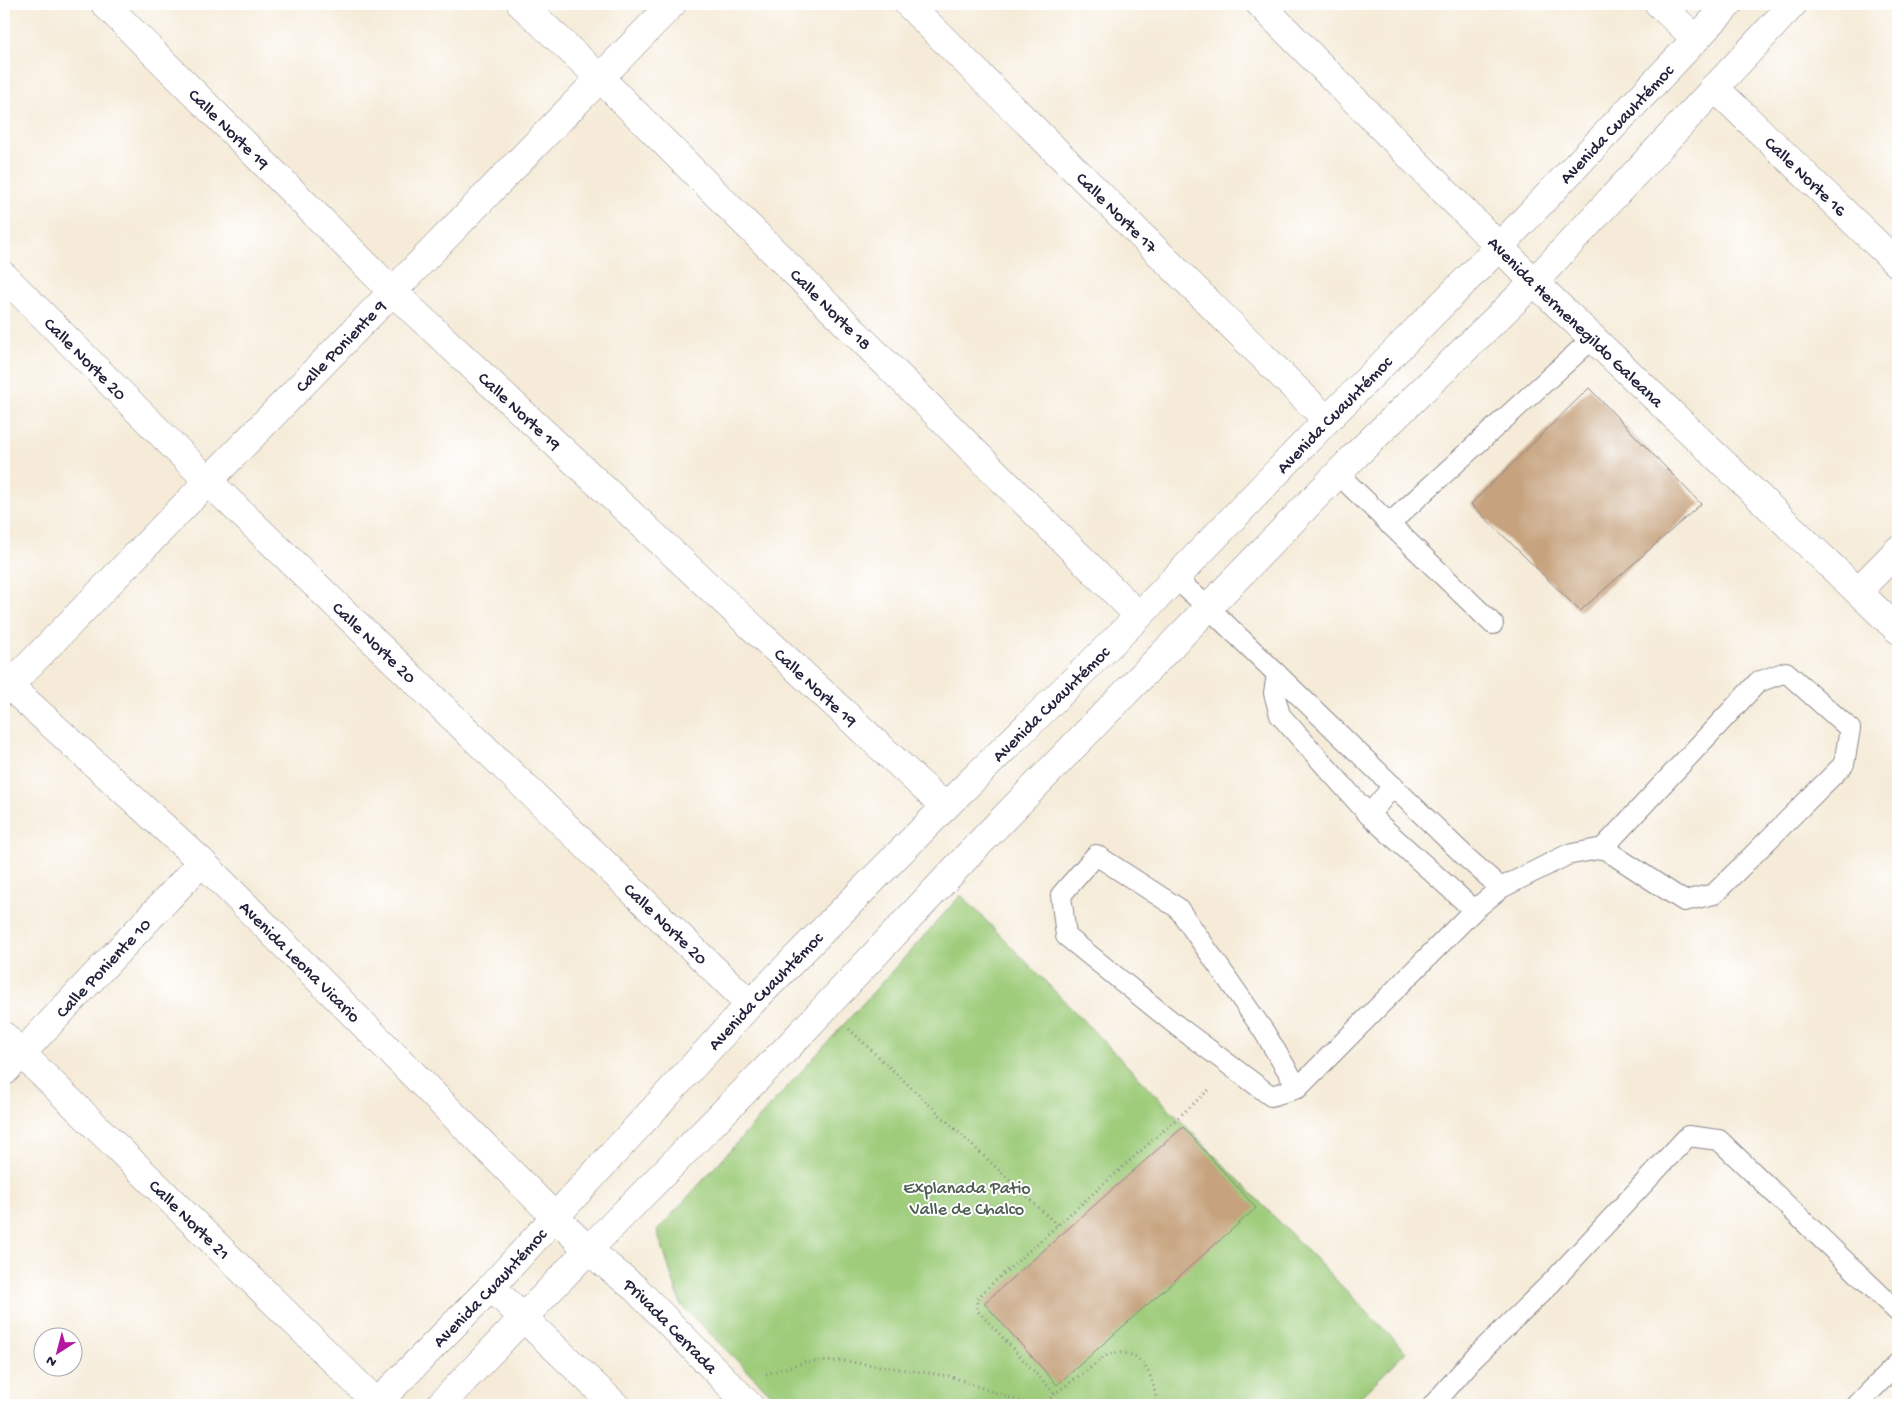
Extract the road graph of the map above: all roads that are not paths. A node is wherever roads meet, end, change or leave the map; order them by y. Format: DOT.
graph roads {
  1 [pos="105,4"];
  2 [pos="521,4"];
  3 [pos="672,4"];
  4 [pos="908,4"];
  5 [pos="1260,4"];
  6 [pos="1659,4"];
  7 [pos="1728,4"];
  8 [pos="1793,4"];
  9 [pos="1696,39"];
  10 [pos="600,78"];
  11 [pos="1714,87"];
  12 [pos="1499,247"];
  13 [pos="1898,264"];
  14 [pos="4,276"];
  15 [pos="1534,282"];
  16 [pos="392,291"];
  17 [pos="1593,338"];
  18 [pos="1327,420"];
  19 [pos="1338,474"];
  20 [pos="208,481"];
  21 [pos="1389,524"];
  22 [pos="1898,550"];
  23 [pos="1175,578"];
  24 [pos="1858,591"];
  25 [pos="1209,608"];
  26 [pos="1139,616"];
  27 [pos="1493,624"];
  28 [pos="1898,630"];
  29 [pos="1277,674"];
  30 [pos="7,684"];
  31 [pos="1393,786"];
  32 [pos="945,807"];
  33 [pos="1369,814"];
  34 [pos="1603,848"];
  35 [pos="202,862"];
  36 [pos="1501,888"];
  37 [pos="1474,910"];
  38 [pos="750,1004"];
  39 [pos="10,1054"];
  40 [pos="1298,1088"];
  41 [pos="555,1218"];
  42 [pos="588,1250"];
  43 [pos="491,1288"];
  44 [pos="1898,1312"];
  45 [pos="524,1317"];
  46 [pos="1898,1362"];
  47 [pos="376,1404"];
  48 [pos="440,1405"];
  49 [pos="615,1405"];
  50 [pos="749,1405"];
  51 [pos="1433,1405"];
  52 [pos="1857,1405"];
  1 -- 16 [label="street, Calle Norte 19"];
  2 -- 10 [label="street, Calle Norte 18"];
  3 -- 10 [label="street, Calle Poniente 9"];
  4 -- 18 [label="street, Calle Norte 17"];
  5 -- 12 [label="street, Avenida Hermenegildo Galeana"];
  6 -- 9 [label="street"];
  7 -- 9 [label="street, Avenida Cuauhtémoc"];
  8 -- 11 [label="street"];
  9 -- 12 [label="street, Avenida Cuauhtémoc"];
  10 -- 16 [label="street, Calle Poniente 9"];
  10 -- 26 [label="street, Calle Norte 18"];
  11 -- 13 [label="street, Calle Norte 16"];
  11 -- 15 [label="street"];
  12 -- 15 [label="street, Avenida Hermenegildo Galeana"];
  12 -- 18 [label="street, Avenida Cuauhtémoc"];
  14 -- 20 [label="street, Calle Norte 20"];
  15 -- 17 [label="street, Avenida Hermenegildo Galeana"];
  15 -- 19 [label="street"];
  16 -- 20 [label="street, Calle Poniente 9"];
  16 -- 32 [label="street, Calle Norte 19"];
  17 -- 21 [label="lane"];
  17 -- 24 [label="street, Avenida Hermenegildo Galeana"];
  18 -- 23 [label="street, Avenida Cuauhtémoc"];
  19 -- 21 [label="lane"];
  19 -- 25 [label="street"];
  20 -- 30 [label="street, Calle Poniente 9"];
  20 -- 38 [label="street, Calle Norte 20"];
  21 -- 27 [label="lane"];
  22 -- 24 [label="street"];
  23 -- 25 [label="lane"];
  23 -- 26 [label="street, Avenida Cuauhtémoc"];
  24 -- 28 [label="street, Avenida Hermenegildo Galeana"];
  25 -- 29 [label="lane"];
  25 -- 42 [label="street"];
  26 -- 32 [label="street, Avenida Cuauhtémoc"];
  29 -- 31 [label="lane"];
  29 -- 33 [label="lane"];
  30 -- 35 [label="street, Avenida Leona Vicario"];
  31 -- 33 [label="lane"];
  31 -- 36 [label="lane"];
  32 -- 38 [label="street, Avenida Cuauhtémoc"];
  33 -- 37 [label="lane"];
  34 -- 34 [label="lane"];
  34 -- 36 [label="lane"];
  35 -- 39 [label="street, Calle Poniente 10"];
  35 -- 41 [label="street, Avenida Leona Vicario"];
  36 -- 37 [label="lane"];
  37 -- 40 [label="lane"];
  38 -- 41 [label="street, Avenida Cuauhtémoc"];
  39 -- 47 [label="street, Calle Norte 21"];
  40 -- 40 [label="lane"];
  41 -- 42 [label="street, Avenida Leona Vicario"];
  41 -- 43 [label="street, Avenida Cuauhtémoc"];
  42 -- 45 [label="street"];
  42 -- 50 [label="street, Privada Cerrada"];
  43 -- 45 [label="street"];
  43 -- 47 [label="street, Avenida Cuauhtémoc"];
  44 -- 51 [label="lane"];
  45 -- 48 [label="street"];
  45 -- 49 [label="street"];
  46 -- 52 [label="lane"];
}
